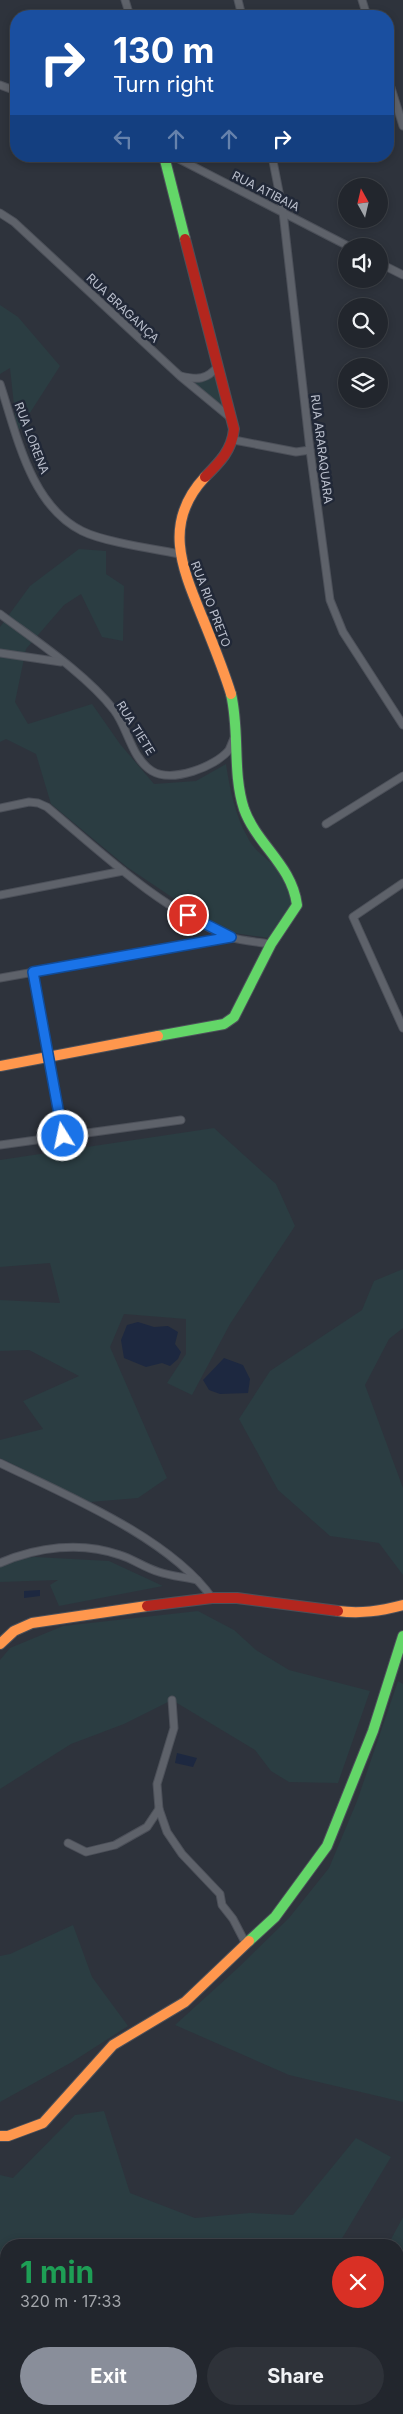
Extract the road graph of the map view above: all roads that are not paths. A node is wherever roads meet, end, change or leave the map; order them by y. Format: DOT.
graph roads {
  1 [pos="394,97"];
  2 [pos="403,126"];
  3 [pos="166,162"];
  4 [pos="185,162"];
  5 [pos="273,162"];
  6 [pos="283,212"];
  7 [pos="0,213"];
  8 [pos="338,241"];
  9 [pos="388,268"];
  10 [pos="403,275"];
  11 [pos="218,366"];
  12 [pos="180,376"];
  13 [pos="0,384"];
  14 [pos="232,420"];
  15 [pos="234,440"];
  16 [pos="310,450"];
  17 [pos="180,554"];
  18 [pos="0,614"];
  19 [pos="0,652"];
  20 [pos="61,662"];
  21 [pos="403,725"];
  22 [pos="235,735"];
  23 [pos="403,776"];
  24 [pos="0,808"];
  25 [pos="326,824"];
  26 [pos="123,871"];
  27 [pos="403,883"];
  28 [pos="0,895"];
  29 [pos="231,937"];
  30 [pos="271,944"];
  31 [pos="33,972"];
  32 [pos="0,978"];
  33 [pos="403,1028"];
  34 [pos="49,1056"];
  35 [pos="0,1066"];
  36 [pos="181,1120"];
  37 [pos="63,1136"];
  38 [pos="0,1144"];
  39 [pos="0,1463"];
  40 [pos="0,1563"];
  41 [pos="200,1580"];
  42 [pos="212,1598"];
  43 [pos="403,1605"];
  44 [pos="403,1636"];
  45 [pos="0,1644"];
  46 [pos="172,1700"];
  47 [pos="159,1809"];
  48 [pos="68,1843"];
  49 [pos="246,1944"];
  50 [pos="0,2136"];
  1 -- 2 [label="street"];
  3 -- 11 [label="street"];
  4 -- 6 [label="street, RUA ATIBAIA"];
  5 -- 6 [label="street, RUA ARARAQUARA"];
  6 -- 8 [label="street, RUA ATIBAIA"];
  6 -- 16 [label="street, RUA ARARAQUARA"];
  7 -- 12 [label="street, RUA BRAGANÇA"];
  9 -- 10 [label="street"];
  11 -- 12 [label="street"];
  11 -- 14 [label="street"];
  12 -- 14 [label="street, RUA BRAGANÇA"];
  13 -- 17 [label="street, RUA LORENA"];
  14 -- 15 [label="street"];
  15 -- 16 [label="street"];
  15 -- 17 [label="street, RUA RIO PRETO"];
  16 -- 21 [label="street, RUA ARARAQUARA"];
  17 -- 22 [label="street, RUA RIO PRETO"];
  18 -- 20 [label="street, RUA TIETE"];
  19 -- 20 [label="street"];
  20 -- 22 [label="street, RUA TIETE"];
  22 -- 30 [label="street, RUA RIO PRETO"];
  23 -- 25 [label="street"];
  24 -- 26 [label="street"];
  26 -- 28 [label="street"];
  26 -- 29 [label="street"];
  27 -- 33 [label="street"];
  29 -- 30 [label="street"];
  29 -- 31 [label="street"];
  30 -- 34 [label="street"];
  31 -- 32 [label="street"];
  31 -- 34 [label="street"];
  34 -- 35 [label="street"];
  34 -- 37 [label="street"];
  36 -- 37 [label="street"];
  37 -- 38 [label="street"];
  39 -- 41 [label="street"];
  40 -- 41 [label="street"];
  41 -- 42 [label="street"];
  42 -- 43 [label="street"];
  42 -- 45 [label="street"];
  44 -- 49 [label="street"];
  46 -- 47 [label="street"];
  47 -- 48 [label="street"];
  47 -- 49 [label="street"];
  49 -- 50 [label="street"];
}
